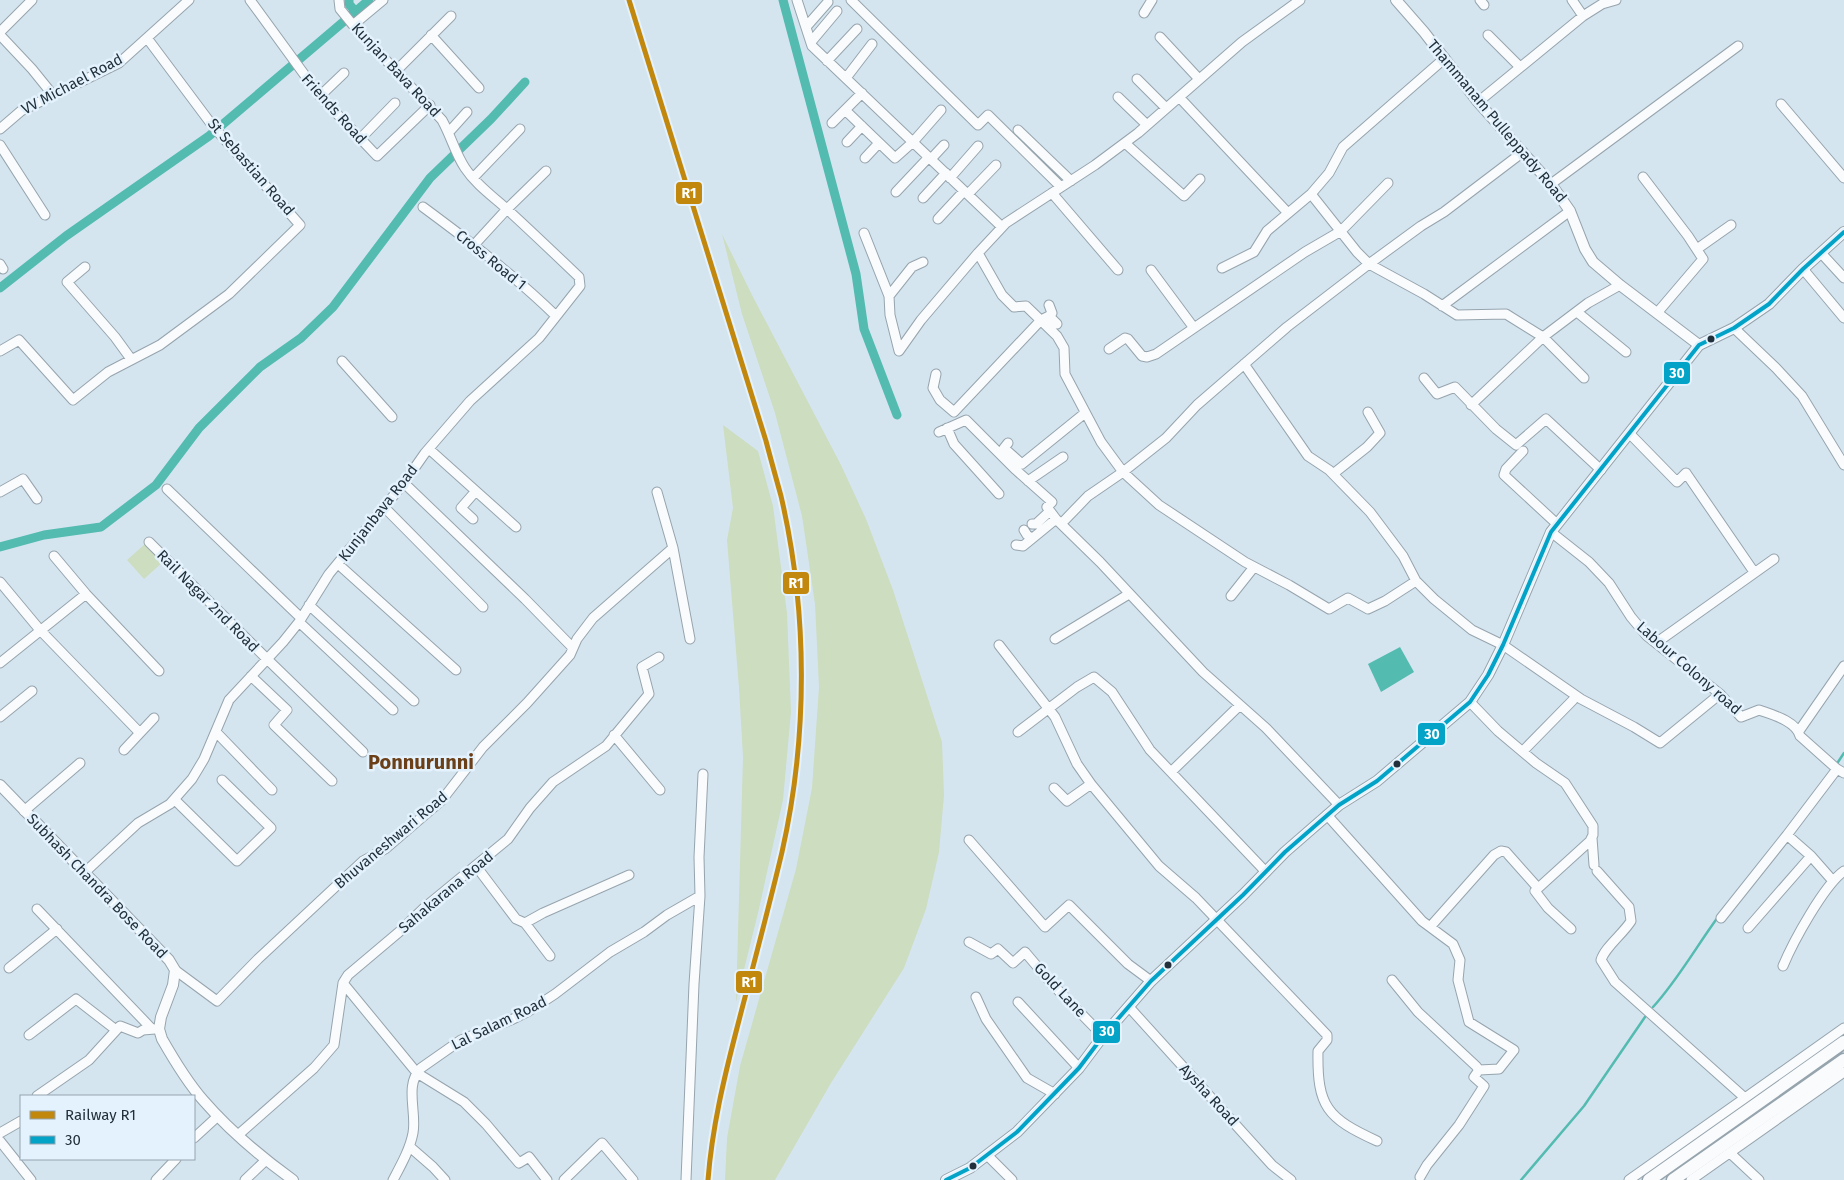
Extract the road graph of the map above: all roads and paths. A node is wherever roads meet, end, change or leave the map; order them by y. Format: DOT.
graph roads {
  1 [pos="32,0"];
  2 [pos="189,0"];
  3 [pos="250,0"];
  4 [pos="383,0"];
  5 [pos="797,0"];
  6 [pos="851,0"];
  7 [pos="1152,0"];
  8 [pos="1300,0"];
  9 [pos="1396,0"];
  10 [pos="1572,0"];
  11 [pos="1616,0"];
  12 [pos="828,2"];
  13 [pos="340,5"];
  14 [pos="837,11"];
  15 [pos="1144,13"];
  16 [pos="451,16"];
  17 [pos="1583,16"];
  18 [pos="353,25"];
  19 [pos="806,27"];
  20 [pos="857,29"];
  21 [pos="0,34"];
  22 [pos="431,35"];
  23 [pos="1488,35"];
  24 [pos="1160,37"];
  25 [pos="147,38"];
  26 [pos="811,42"];
  27 [pos="872,44"];
  28 [pos="1738,46"];
  29 [pos="1445,58"];
  30 [pos="827,61"];
  31 [pos="1520,67"];
  32 [pos="397,70"];
  33 [pos="344,74"];
  34 [pos="846,78"];
  35 [pos="1137,79"];
  36 [pos="1199,79"];
  37 [pos="479,88"];
  38 [pos="862,93"];
  39 [pos="52,95"];
  40 [pos="320,96"];
  41 [pos="1118,97"];
  42 [pos="1179,97"];
  43 [pos="1478,102"];
  44 [pos="395,103"];
  45 [pos="1781,104"];
  46 [pos="430,105"];
  47 [pos="1166,108"];
  48 [pos="846,110"];
  49 [pos="941,110"];
  50 [pos="467,112"];
  51 [pos="832,123"];
  52 [pos="1147,125"];
  53 [pos="862,126"];
  54 [pos="0,129"];
  55 [pos="520,129"];
  56 [pos="1018,130"];
  57 [pos="449,132"];
  58 [pos="360,139"];
  59 [pos="847,142"];
  60 [pos="913,142"];
  61 [pos="879,143"];
  62 [pos="1125,143"];
  63 [pos="0,145"];
  64 [pos="944,145"];
  65 [pos="978,146"];
  66 [pos="1523,152"];
  67 [pos="865,158"];
  68 [pos="930,158"];
  69 [pos="996,164"];
  70 [pos="465,168"];
  71 [pos="546,171"];
  72 [pos="948,176"];
  73 [pos="1643,177"];
  74 [pos="473,178"];
  75 [pos="1844,178"];
  76 [pos="1200,179"];
  77 [pos="1071,181"];
  78 [pos="1388,184"];
  79 [pos="1552,184"];
  80 [pos="1061,187"];
  81 [pos="896,192"];
  82 [pos="966,192"];
  83 [pos="1052,193"];
  84 [pos="1311,194"];
  85 [pos="924,198"];
  86 [pos="423,206"];
  87 [pos="506,209"];
  88 [pos="1570,211"];
  89 [pos="1288,213"];
  90 [pos="45,215"];
  91 [pos="938,218"];
  92 [pos="1731,225"];
  93 [pos="1002,227"];
  94 [pos="1341,231"];
  95 [pos="1844,232"];
  96 [pos="864,233"];
  97 [pos="474,245"];
  98 [pos="1697,249"];
  99 [pos="978,253"];
  100 [pos="1822,254"];
  101 [pos="923,262"];
  102 [pos="1369,264"];
  103 [pos="85,267"];
  104 [pos="1222,268"];
  105 [pos="1803,269"];
  106 [pos="1118,270"];
  107 [pos="1151,270"];
  108 [pos="1844,278"];
  109 [pos="1620,285"];
  110 [pos="889,296"];
  111 [pos="1050,305"];
  112 [pos="1442,306"];
  113 [pos="1576,312"];
  114 [pos="1657,313"];
  115 [pos="556,316"];
  116 [pos="1045,318"];
  117 [pos="1844,318"];
  118 [pos="1057,324"];
  119 [pos="1194,328"];
  120 [pos="1734,328"];
  121 [pos="1543,337"];
  122 [pos="1699,345"];
  123 [pos="1109,349"];
  124 [pos="0,351"];
  125 [pos="1626,352"];
  126 [pos="130,359"];
  127 [pos="342,361"];
  128 [pos="1244,364"];
  129 [pos="936,374"];
  130 [pos="1424,378"];
  131 [pos="1584,378"];
  132 [pos="1471,405"];
  133 [pos="954,412"];
  134 [pos="1368,412"];
  135 [pos="1085,413"];
  136 [pos="392,417"];
  137 [pos="957,423"];
  138 [pos="1630,434"];
  139 [pos="1008,443"];
  140 [pos="429,449"];
  141 [pos="1523,451"];
  142 [pos="1063,457"];
  143 [pos="1844,465"];
  144 [pos="1019,467"];
  145 [pos="1600,470"];
  146 [pos="1123,472"];
  147 [pos="1333,474"];
  148 [pos="1028,481"];
  149 [pos="404,482"];
  150 [pos="167,489"];
  151 [pos="0,492"];
  152 [pos="475,492"];
  153 [pos="657,492"];
  154 [pos="999,494"];
  155 [pos="36,499"];
  156 [pos="384,507"];
  157 [pos="1056,518"];
  158 [pos="472,519"];
  159 [pos="1032,524"];
  160 [pos="516,527"];
  161 [pos="1554,528"];
  162 [pos="1024,530"];
  163 [pos="1032,538"];
  164 [pos="149,542"];
  165 [pos="1016,545"];
  166 [pos="673,548"];
  167 [pos="54,556"];
  168 [pos="1774,559"];
  169 [pos="338,564"];
  170 [pos="1254,567"];
  171 [pos="1754,572"];
  172 [pos="1416,581"];
  173 [pos="0,582"];
  174 [pos="86,594"];
  175 [pos="1129,594"];
  176 [pos="1230,596"];
  177 [pos="310,605"];
  178 [pos="483,607"];
  179 [pos="300,620"];
  180 [pos="40,630"];
  181 [pos="690,639"];
  182 [pos="1055,639"];
  183 [pos="1656,643"];
  184 [pos="999,645"];
  185 [pos="1503,645"];
  186 [pos="573,648"];
  187 [pos="659,657"];
  188 [pos="266,659"];
  189 [pos="0,663"];
  190 [pos="1844,666"];
  191 [pos="456,670"];
  192 [pos="159,671"];
  193 [pos="251,676"];
  194 [pos="32,691"];
  195 [pos="1720,694"];
  196 [pos="1573,700"];
  197 [pos="414,701"];
  198 [pos="1470,702"];
  199 [pos="1240,705"];
  200 [pos="1049,708"];
  201 [pos="392,710"];
  202 [pos="0,717"];
  203 [pos="154,718"];
  204 [pos="216,732"];
  205 [pos="1018,732"];
  206 [pos="1799,732"];
  207 [pos="140,733"];
  208 [pos="614,735"];
  209 [pos="124,750"];
  210 [pos="363,752"];
  211 [pos="1523,752"];
  212 [pos="80,762"];
  213 [pos="1840,771"];
  214 [pos="1171,772"];
  215 [pos="703,774"];
  216 [pos="222,780"];
  217 [pos="332,781"];
  218 [pos="1091,784"];
  219 [pos="0,785"];
  220 [pos="1054,788"];
  221 [pos="272,790"];
  222 [pos="660,790"];
  223 [pos="175,800"];
  224 [pos="1339,805"];
  225 [pos="24,811"];
  226 [pos="1327,815"];
  227 [pos="1787,835"];
  228 [pos="1592,838"];
  229 [pos="969,840"];
  230 [pos="1811,856"];
  231 [pos="476,866"];
  232 [pos="1265,871"];
  233 [pos="1844,871"];
  234 [pos="84,873"];
  235 [pos="629,875"];
  236 [pos="1834,881"];
  237 [pos="1538,888"];
  238 [pos="700,896"];
  239 [pos="38,909"];
  240 [pos="1721,918"];
  241 [pos="1218,919"];
  242 [pos="525,923"];
  243 [pos="1430,927"];
  244 [pos="1748,928"];
  245 [pos="57,929"];
  246 [pos="1571,929"];
  247 [pos="969,942"];
  248 [pos="550,956"];
  249 [pos="1783,966"];
  250 [pos="8,968"];
  251 [pos="175,970"];
  252 [pos="1392,980"];
  253 [pos="1151,981"];
  254 [pos="343,983"];
  255 [pos="976,997"];
  256 [pos="1018,1002"];
  257 [pos="1129,1007"];
  258 [pos="1844,1028"];
  259 [pos="155,1029"];
  260 [pos="116,1030"];
  261 [pos="29,1036"];
  262 [pos="1103,1036"];
  263 [pos="1844,1042"];
  264 [pos="1844,1060"];
  265 [pos="1079,1068"];
  266 [pos="1479,1070"];
  267 [pos="416,1072"];
  268 [pos="1844,1072"];
  269 [pos="1055,1094"];
  270 [pos="38,1095"];
  271 [pos="1745,1098"];
  272 [pos="218,1116"];
  273 [pos="20,1122"];
  274 [pos="0,1133"];
  275 [pos="238,1135"];
  276 [pos="195,1137"];
  277 [pos="0,1141"];
  278 [pos="1377,1141"];
  279 [pos="410,1147"];
  280 [pos="1730,1153"];
  281 [pos="988,1156"];
  282 [pos="175,1160"];
  283 [pos="266,1160"];
  284 [pos="970,1168"];
  285 [pos="1278,1176"];
  286 [pos="1420,1177"];
  287 [pos="31,1180"];
  288 [pos="156,1180"];
  289 [pos="245,1180"];
  290 [pos="293,1180"];
  291 [pos="393,1180"];
  292 [pos="445,1180"];
  293 [pos="547,1180"];
  294 [pos="564,1180"];
  295 [pos="633,1180"];
  296 [pos="686,1180"];
  297 [pos="946,1180"];
  298 [pos="958,1180"];
  299 [pos="1012,1180"];
  300 [pos="1291,1180"];
  301 [pos="1629,1180"];
  302 [pos="1649,1180"];
  303 [pos="1674,1180"];
  304 [pos="1691,1180"];
  305 [pos="1759,1180"];
  1 -- 21 [label="street"];
  2 -- 25 [label="street, VV Michael Road"];
  3 -- 40 [label="street, Friends Road"];
  4 -- 18 [label="street"];
  5 -- 19 [label="street"];
  6 -- 80 [label="street"];
  7 -- 15 [label="street"];
  8 -- 36 [label="street"];
  9 -- 29 [label="main road, Thammanam Pulleppady Road"];
  10 -- 17 [label="street"];
  11 -- 17 [label="street"];
  12 -- 19 [label="street"];
  13 -- 18 [label="street, Kunjan Bava Road"];
  14 -- 26 [label="street"];
  16 -- 22 [label="street"];
  17 -- 31 [label="street"];
  18 -- 32 [label="street, Kunjan Bava Road"];
  19 -- 26 [label="street"];
  20 -- 30 [label="street"];
  21 -- 39 [label="street"];
  22 -- 32 [label="street"];
  22 -- 37 [label="street"];
  23 -- 31 [label="street"];
  24 -- 36 [label="street"];
  25 -- 39 [label="street, VV Michael Road"];
  25 -- 126 [label="street, St Sebastian Road"];
  26 -- 30 [label="street"];
  27 -- 34 [label="street"];
  28 -- 79 [label="street"];
  29 -- 43 [label="main road, Thammanam Pulleppady Road"];
  29 -- 84 [label="street"];
  30 -- 34 [label="street"];
  31 -- 43 [label="street"];
  32 -- 46 [label="street, Kunjan Bava Road"];
  33 -- 40 [label="street"];
  34 -- 38 [label="street"];
  35 -- 47 [label="street"];
  36 -- 42 [label="street"];
  38 -- 48 [label="street"];
  38 -- 60 [label="street"];
  39 -- 54 [label="street, VV Michael Road"];
  40 -- 58 [label="street, Friends Road"];
  41 -- 52 [label="street"];
  42 -- 47 [label="street"];
  42 -- 89 [label="street"];
  43 -- 66 [label="main road, Thammanam Pulleppady Road"];
  44 -- 58 [label="street"];
  45 -- 75 [label="street"];
  46 -- 57 [label="street, Kunjan Bava Road"];
  46 -- 58 [label="street, Friends Road"];
  47 -- 52 [label="street"];
  48 -- 51 [label="street"];
  48 -- 53 [label="street"];
  49 -- 60 [label="street"];
  50 -- 57 [label="street"];
  52 -- 62 [label="street"];
  53 -- 59 [label="street"];
  53 -- 61 [label="street"];
  55 -- 74 [label="street"];
  56 -- 77 [label="street"];
  57 -- 70 [label="street, Kunjan Bava Road"];
  60 -- 61 [label="street"];
  60 -- 68 [label="street"];
  61 -- 67 [label="street"];
  62 -- 76 [label="street"];
  62 -- 77 [label="street"];
  63 -- 90 [label="street"];
  64 -- 68 [label="street"];
  65 -- 72 [label="street"];
  66 -- 79 [label="main road, Thammanam Pulleppady Road"];
  66 -- 102 [label="street"];
  68 -- 72 [label="street"];
  68 -- 81 [label="street"];
  69 -- 82 [label="street"];
  70 -- 74 [label="street, Kunjanbava Road"];
  71 -- 87 [label="street"];
  72 -- 82 [label="street"];
  72 -- 85 [label="street"];
  73 -- 98 [label="street"];
  74 -- 87 [label="street, Kunjanbava Road"];
  77 -- 80 [label="street"];
  78 -- 94 [label="street"];
  79 -- 88 [label="main road, Thammanam Pulleppady Road"];
  80 -- 83 [label="street"];
  82 -- 91 [label="street"];
  82 -- 93 [label="street"];
  83 -- 93 [label="street"];
  83 -- 106 [label="street"];
  84 -- 89 [label="street"];
  84 -- 94 [label="street"];
  86 -- 97 [label="street, Cross Road 1"];
  87 -- 97 [label="street"];
  87 -- 115 [label="street, Kunjanbava Road"];
  88 -- 109 [label="main road, Thammanam Pulleppady Road"];
  88 -- 112 [label="street"];
  89 -- 104 [label="street"];
  92 -- 98 [label="street"];
  93 -- 99 [label="street"];
  94 -- 102 [label="street"];
  94 -- 119 [label="street"];
  95 -- 100 [label="main road"];
  96 -- 110 [label="street"];
  97 -- 115 [label="street, Cross Road 1"];
  98 -- 114 [label="street"];
  99 -- 110 [label="street"];
  99 -- 116 [label="street"];
  100 -- 105 [label="main road"];
  100 -- 108 [label="street"];
  101 -- 110 [label="street"];
  102 -- 112 [label="street"];
  102 -- 128 [label="street"];
  103 -- 126 [label="street"];
  105 -- 117 [label="street"];
  105 -- 120 [label="main road"];
  107 -- 119 [label="street"];
  109 -- 113 [label="street"];
  109 -- 114 [label="main road, Thammanam Pulleppady Road"];
  111 -- 116 [label="street"];
  112 -- 121 [label="street"];
  113 -- 121 [label="street"];
  113 -- 125 [label="street"];
  114 -- 122 [label="main road, Thammanam Pulleppady Road"];
  115 -- 140 [label="street, Kunjanbava Road"];
  116 -- 118 [label="street"];
  116 -- 133 [label="street"];
  116 -- 135 [label="street"];
  119 -- 123 [label="street"];
  120 -- 122 [label="main road"];
  120 -- 143 [label="street"];
  121 -- 131 [label="street"];
  121 -- 132 [label="street"];
  122 -- 138 [label="main road"];
  124 -- 126 [label="street, St Sebastian Road"];
  127 -- 136 [label="street"];
  128 -- 146 [label="street"];
  128 -- 147 [label="street"];
  129 -- 133 [label="street"];
  130 -- 132 [label="street"];
  132 -- 145 [label="street"];
  133 -- 137 [label="street"];
  134 -- 147 [label="street"];
  135 -- 144 [label="street"];
  135 -- 146 [label="street"];
  137 -- 144 [label="street"];
  137 -- 154 [label="street"];
  138 -- 145 [label="main road"];
  138 -- 171 [label="street"];
  139 -- 144 [label="street"];
  140 -- 149 [label="street, Kunjanbava Road"];
  140 -- 152 [label="street"];
  141 -- 161 [label="street, Labour Colony road"];
  142 -- 148 [label="street"];
  144 -- 148 [label="street"];
  145 -- 161 [label="main road"];
  146 -- 157 [label="street"];
  146 -- 170 [label="street"];
  147 -- 172 [label="street"];
  148 -- 157 [label="street"];
  149 -- 156 [label="street, Kunjanbava Road"];
  149 -- 186 [label="street"];
  150 -- 179 [label="street"];
  151 -- 155 [label="street"];
  152 -- 158 [label="street"];
  152 -- 160 [label="street"];
  153 -- 166 [label="street"];
  156 -- 169 [label="street, Kunjanbava Road"];
  156 -- 178 [label="street"];
  157 -- 159 [label="street"];
  157 -- 163 [label="street"];
  157 -- 175 [label="street"];
  161 -- 183 [label="street, Labour Colony road"];
  161 -- 185 [label="main road"];
  162 -- 163 [label="street"];
  163 -- 165 [label="street"];
  164 -- 188 [label="street, Rail Nagar 2nd Road"];
  166 -- 181 [label="street"];
  166 -- 186 [label="street, Bhuvaneshwari Road"];
  167 -- 174 [label="street"];
  168 -- 171 [label="street"];
  169 -- 177 [label="street, Kunjanbava Road"];
  169 -- 191 [label="street"];
  170 -- 172 [label="street"];
  170 -- 176 [label="street"];
  171 -- 183 [label="street"];
  172 -- 185 [label="street"];
  173 -- 180 [label="street"];
  174 -- 180 [label="street"];
  174 -- 192 [label="street"];
  175 -- 182 [label="street"];
  175 -- 199 [label="street"];
  177 -- 179 [label="street, Kunjanbava Road"];
  177 -- 197 [label="street"];
  179 -- 188 [label="street, Kunjanbava Road"];
  179 -- 201 [label="street"];
  180 -- 189 [label="street"];
  180 -- 207 [label="street"];
  183 -- 195 [label="street, Labour Colony road"];
  184 -- 200 [label="street"];
  185 -- 195 [label="street"];
  185 -- 198 [label="main road"];
  186 -- 251 [label="street, Bhuvaneshwari Road"];
  187 -- 208 [label="street, Sahakarana Road"];
  188 -- 193 [label="street, Kunjanbava Road"];
  188 -- 210 [label="street, Rail Nagar 2nd Road"];
  190 -- 206 [label="street"];
  193 -- 204 [label="street, Kunjanbava Road"];
  193 -- 217 [label="street"];
  194 -- 202 [label="street"];
  195 -- 206 [label="street, Labour Colony road"];
  196 -- 211 [label="street"];
  198 -- 211 [label="street"];
  198 -- 224 [label="main road"];
  199 -- 214 [label="street"];
  199 -- 224 [label="street"];
  200 -- 205 [label="street"];
  200 -- 214 [label="street"];
  200 -- 218 [label="street"];
  203 -- 207 [label="street"];
  204 -- 221 [label="street"];
  204 -- 223 [label="street, Kunjanbava Road"];
  206 -- 213 [label="street"];
  207 -- 209 [label="street"];
  208 -- 222 [label="street"];
  208 -- 231 [label="street, Sahakarana Road"];
  211 -- 228 [label="street"];
  212 -- 225 [label="street"];
  213 -- 227 [label="street"];
  214 -- 232 [label="street"];
  215 -- 238 [label="street"];
  216 -- 223 [label="street"];
  218 -- 220 [label="street"];
  218 -- 241 [label="street"];
  219 -- 225 [label="main road, Subhash Chandra Bose Road"];
  223 -- 234 [label="street, Kunjanbava Road"];
  224 -- 226 [label="main road"];
  225 -- 234 [label="main road, Subhash Chandra Bose Road"];
  226 -- 232 [label="main road"];
  226 -- 243 [label="street"];
  227 -- 230 [label="street"];
  227 -- 240 [label="street"];
  228 -- 237 [label="street"];
  228 -- 271 [label="street"];
  229 -- 253 [label="street"];
  230 -- 236 [label="street"];
  230 -- 244 [label="street"];
  231 -- 242 [label="street"];
  231 -- 254 [label="street, Sahakarana Road"];
  232 -- 241 [label="main road"];
  233 -- 236 [label="street"];
  234 -- 251 [label="main road, Subhash Chandra Bose Road"];
  235 -- 242 [label="street"];
  236 -- 249 [label="street"];
  237 -- 243 [label="street"];
  237 -- 246 [label="street"];
  238 -- 267 [label="street, Lal Salam Road"];
  238 -- 296 [label="street"];
  239 -- 245 [label="street"];
  241 -- 253 [label="main road"];
  241 -- 278 [label="street"];
  242 -- 248 [label="street"];
  243 -- 266 [label="street"];
  245 -- 250 [label="street"];
  245 -- 259 [label="street"];
  247 -- 262 [label="street, Gold Lane"];
  251 -- 259 [label="main road, Subhash Chandra Bose Road"];
  252 -- 266 [label="street"];
  253 -- 257 [label="main road"];
  254 -- 267 [label="street"];
  254 -- 275 [label="street"];
  255 -- 269 [label="street"];
  256 -- 265 [label="street"];
  257 -- 262 [label="main road"];
  257 -- 285 [label="street, Aysha Road"];
  258 -- 271 [label="street"];
  259 -- 260 [label="street"];
  259 -- 272 [label="main road"];
  260 -- 261 [label="street"];
  260 -- 270 [label="street"];
  262 -- 265 [label="main road"];
  263 -- 302 [label="highway"];
  264 -- 303 [label="highway"];
  265 -- 269 [label="main road"];
  266 -- 286 [label="street"];
  267 -- 279 [label="street"];
  267 -- 293 [label="street"];
  268 -- 280 [label="street"];
  269 -- 281 [label="main road"];
  271 -- 301 [label="street"];
  272 -- 275 [label="main road"];
  272 -- 276 [label="street"];
  273 -- 274 [label="street"];
  275 -- 283 [label="main road"];
  277 -- 287 [label="street"];
  279 -- 291 [label="street"];
  279 -- 292 [label="street"];
  280 -- 304 [label="street"];
  280 -- 305 [label="street"];
  281 -- 284 [label="main road"];
  281 -- 299 [label="street"];
  282 -- 288 [label="street"];
  283 -- 289 [label="street"];
  283 -- 290 [label="main road"];
  284 -- 297 [label="main road"];
  284 -- 298 [label="street"];
  285 -- 300 [label="street, Aysha Road"];
  294 -- 295 [label="street"];
}
